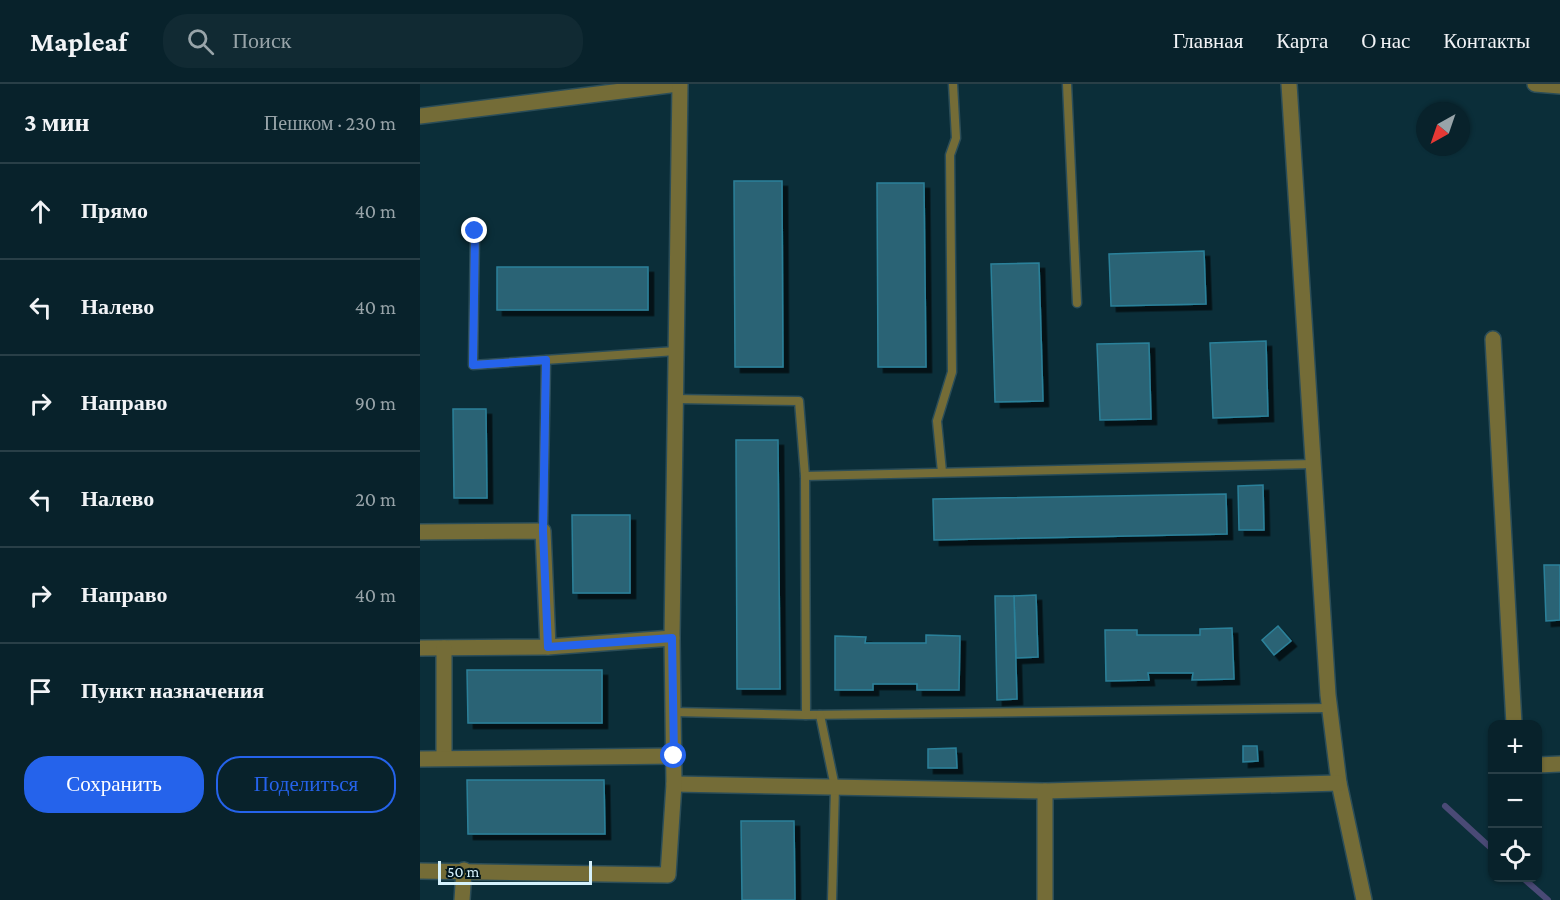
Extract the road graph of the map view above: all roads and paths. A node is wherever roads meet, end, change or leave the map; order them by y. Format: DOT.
graph roads {
  1 [pos="679,84"];
  2 [pos="953,84"];
  3 [pos="1067,84"];
  4 [pos="1290,84"];
  5 [pos="1535,84"];
  6 [pos="1560,86"];
  7 [pos="420,116"];
  8 [pos="475,231"];
  9 [pos="1077,303"];
  10 [pos="1493,339"];
  11 [pos="676,351"];
  12 [pos="546,360"];
  13 [pos="676,399"];
  14 [pos="1313,464"];
  15 [pos="942,472"];
  16 [pos="805,476"];
  17 [pos="543,531"];
  18 [pos="420,532"];
  19 [pos="672,638"];
  20 [pos="548,647"];
  21 [pos="420,648"];
  22 [pos="444,648"];
  23 [pos="1329,708"];
  24 [pos="674,712"];
  25 [pos="806,715"];
  26 [pos="820,715"];
  27 [pos="1514,720"];
  28 [pos="674,756"];
  29 [pos="444,758"];
  30 [pos="420,759"];
  31 [pos="1560,764"];
  32 [pos="1542,765"];
  33 [pos="1339,783"];
  34 [pos="674,784"];
  35 [pos="835,787"];
  36 [pos="1045,791"];
  37 [pos="464,870"];
  38 [pos="420,871"];
  39 [pos="462,900"];
  40 [pos="832,900"];
  41 [pos="1045,900"];
  42 [pos="1364,900"];
  1 -- 7 [label="street"];
  1 -- 11 [label="street"];
  2 -- 15 [label="lane"];
  3 -- 9 [label="lane"];
  4 -- 14 [label="street"];
  5 -- 6 [label="street"];
  8 -- 12 [label="lane"];
  10 -- 27 [label="street"];
  11 -- 12 [label="lane"];
  11 -- 13 [label="street"];
  12 -- 17 [label="lane"];
  13 -- 16 [label="lane"];
  13 -- 19 [label="street"];
  14 -- 15 [label="lane"];
  14 -- 23 [label="street"];
  15 -- 16 [label="lane"];
  16 -- 25 [label="lane"];
  17 -- 18 [label="street"];
  17 -- 20 [label="street"];
  19 -- 20 [label="street"];
  19 -- 24 [label="street"];
  20 -- 22 [label="street"];
  21 -- 22 [label="street"];
  22 -- 29 [label="street"];
  23 -- 26 [label="lane"];
  23 -- 33 [label="street"];
  24 -- 25 [label="lane"];
  24 -- 28 [label="street"];
  25 -- 26 [label="lane"];
  26 -- 35 [label="lane"];
  28 -- 29 [label="street"];
  28 -- 34 [label="street"];
  29 -- 30 [label="street"];
  31 -- 32 [label="street"];
  33 -- 36 [label="street"];
  33 -- 42 [label="street"];
  34 -- 35 [label="street"];
  34 -- 37 [label="street"];
  35 -- 36 [label="street"];
  35 -- 40 [label="lane"];
  36 -- 41 [label="street"];
  37 -- 38 [label="street"];
  37 -- 39 [label="street"];
}
